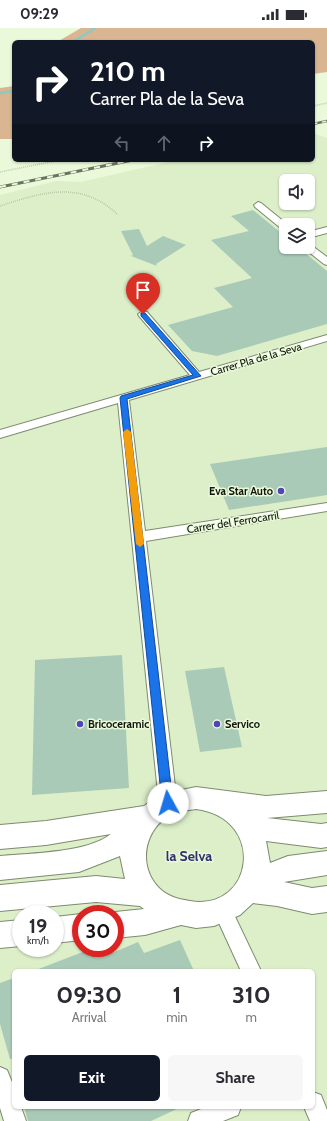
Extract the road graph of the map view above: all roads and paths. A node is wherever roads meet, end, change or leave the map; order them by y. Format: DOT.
graph roads {
  1 [pos="327,103"];
  2 [pos="315,106"];
  3 [pos="51,162"];
  4 [pos="0,172"];
  5 [pos="258,205"];
  6 [pos="0,206"];
  7 [pos="117,214"];
  8 [pos="279,222"];
  9 [pos="327,230"];
  10 [pos="315,233"];
  11 [pos="315,251"];
  12 [pos="325,258"];
  13 [pos="143,314"];
  14 [pos="327,338"];
  15 [pos="197,376"];
  16 [pos="123,398"];
  17 [pos="0,434"];
  18 [pos="327,507"];
  19 [pos="139,537"];
  20 [pos="206,799"];
  21 [pos="327,802"];
  22 [pos="152,814"];
  23 [pos="248,827"];
  24 [pos="327,835"];
  25 [pos="0,837"];
  26 [pos="327,863"];
  27 [pos="0,868"];
  28 [pos="250,885"];
  29 [pos="147,894"];
  30 [pos="0,898"];
  31 [pos="327,899"];
  32 [pos="222,910"];
  33 [pos="180,913"];
  34 [pos="124,924"];
  35 [pos="12,933"];
  36 [pos="0,934"];
  37 [pos="250,969"];
  38 [pos="0,1077"];
  39 [pos="315,1108"];
  40 [pos="226,1109"];
  41 [pos="15,1121"];
  42 [pos="199,1121"];
  43 [pos="321,1121"];
  1 -- 2 [label="path"];
  3 -- 4 [label="path"];
  5 -- 8 [label="street"];
  6 -- 7 [label="path"];
  9 -- 10 [label="street"];
  11 -- 12 [label="street"];
  13 -- 15 [label="street"];
  14 -- 15 [label="street, Carrer Pla de la Seva"];
  15 -- 16 [label="street, Carrer Pla de la Seva"];
  16 -- 17 [label="street, Carrer Pla de la Seva"];
  16 -- 19 [label="street"];
  18 -- 19 [label="street, Carrer del Ferrocarril"];
  19 -- 22 [label="street"];
  20 -- 21 [label="main road"];
  20 -- 22 [label="main road"];
  20 -- 23 [label="main road"];
  22 -- 25 [label="main road"];
  22 -- 27 [label="main road"];
  22 -- 29 [label="main road"];
  23 -- 24 [label="main road"];
  23 -- 28 [label="main road"];
  26 -- 28 [label="main road"];
  28 -- 31 [label="main road"];
  28 -- 32 [label="main road"];
  29 -- 30 [label="main road"];
  29 -- 33 [label="main road"];
  32 -- 33 [label="main road"];
  32 -- 37 [label="street"];
  33 -- 34 [label="main road"];
  35 -- 36 [label="main road"];
  38 -- 41 [label="street"];
  39 -- 43 [label="street"];
  40 -- 42 [label="street"];
}
